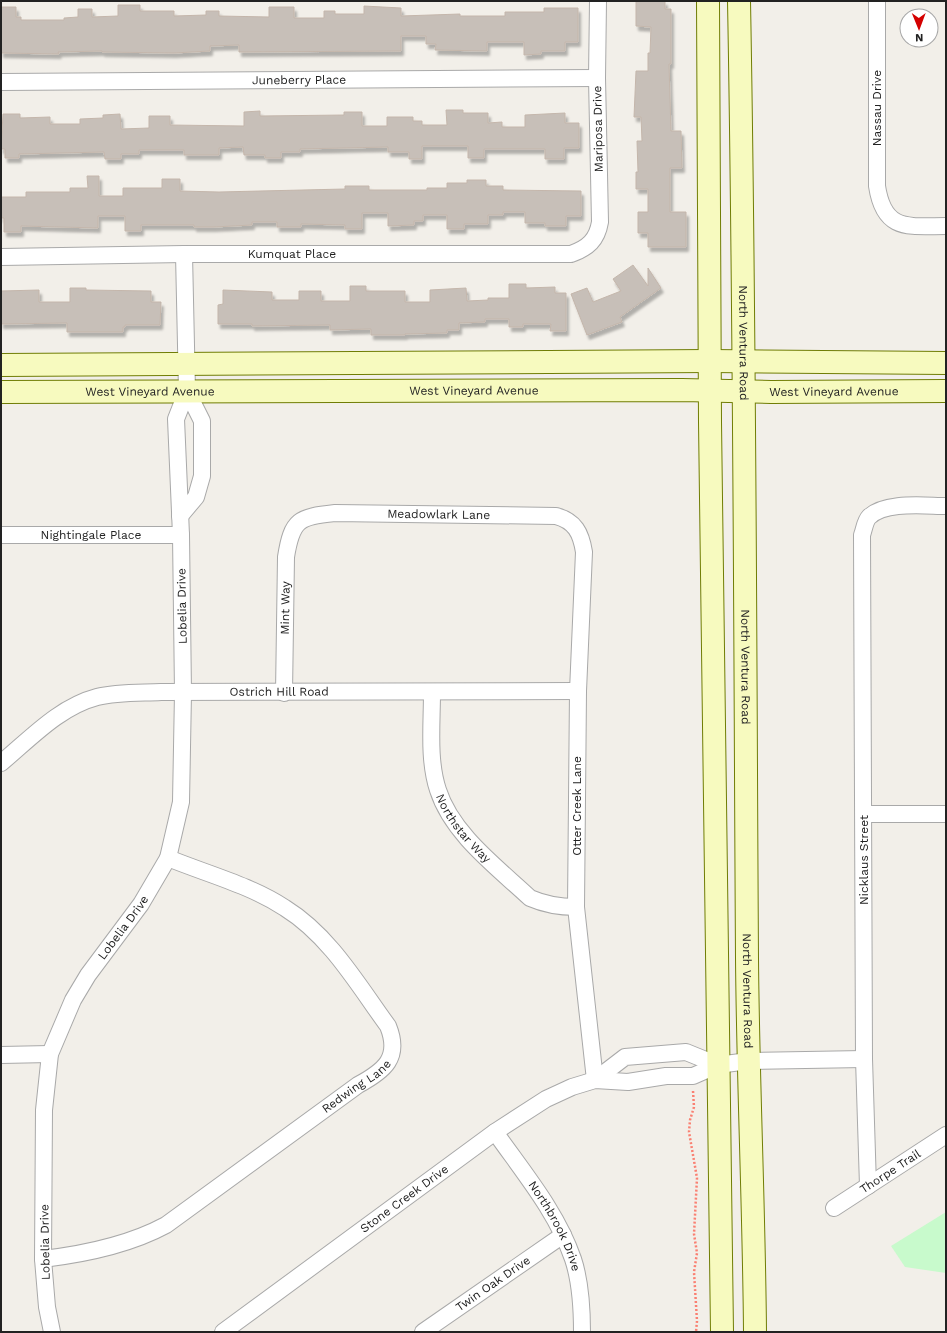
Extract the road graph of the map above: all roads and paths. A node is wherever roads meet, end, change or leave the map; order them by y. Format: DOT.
graph roads {
  1 [pos="598,1"];
  2 [pos="708,1"];
  3 [pos="739,1"];
  4 [pos="877,1"];
  5 [pos="597,78"];
  6 [pos="1,82"];
  7 [pos="946,226"];
  8 [pos="582,250"];
  9 [pos="184,254"];
  10 [pos="1,257"];
  11 [pos="710,361"];
  12 [pos="743,361"];
  13 [pos="946,363"];
  14 [pos="186,364"];
  15 [pos="1,365"];
  16 [pos="710,390"];
  17 [pos="187,391"];
  18 [pos="743,391"];
  19 [pos="946,391"];
  20 [pos="1,392"];
  21 [pos="946,506"];
  22 [pos="180,516"];
  23 [pos="295,525"];
  24 [pos="579,531"];
  25 [pos="1,535"];
  26 [pos="181,535"];
  27 [pos="578,691"];
  28 [pos="432,692"];
  29 [pos="184,693"];
  30 [pos="284,693"];
  31 [pos="1,763"];
  32 [pos="864,814"];
  33 [pos="946,814"];
  34 [pos="168,858"];
  35 [pos="576,907"];
  36 [pos="50,1054"];
  37 [pos="1,1055"];
  38 [pos="864,1059"];
  39 [pos="748,1061"];
  40 [pos="718,1064"];
  41 [pos="693,1076"];
  42 [pos="595,1080"];
  43 [pos="495,1132"];
  44 [pos="946,1135"];
  45 [pos="868,1186"];
  46 [pos="834,1208"];
  47 [pos="563,1235"];
  48 [pos="43,1259"];
  49 [pos="52,1332"];
  50 [pos="222,1332"];
  51 [pos="423,1332"];
  52 [pos="582,1332"];
  53 [pos="696,1332"];
  54 [pos="722,1332"];
  55 [pos="754,1332"];
  1 -- 5 [label="street, Mariposa Drive"];
  2 -- 11 [label="main road"];
  3 -- 12 [label="main road, North Ventura Road"];
  4 -- 7 [label="street, Nassau Drive"];
  5 -- 6 [label="street, Juneberry Place"];
  5 -- 8 [label="street, Mariposa Drive"];
  8 -- 9 [label="street, Kumquat Place"];
  9 -- 10 [label="street, Kumquat Place"];
  9 -- 14 [label="street, Lobelia Drive"];
  11 -- 12 [label="main road"];
  11 -- 14 [label="main road"];
  11 -- 16 [label="main road"];
  12 -- 13 [label="main road"];
  12 -- 18 [label="main road, North Ventura Road"];
  14 -- 15 [label="main road"];
  14 -- 17 [label="street, Lobelia Drive"];
  16 -- 17 [label="main road, West Vineyard Avenue"];
  16 -- 18 [label="main road, West Vineyard Avenue"];
  16 -- 40 [label="main road"];
  17 -- 20 [label="main road, West Vineyard Avenue"];
  17 -- 22 [label="street, Lobelia Drive"];
  17 -- 22 [label="street, Lobelia Drive"];
  18 -- 19 [label="main road, West Vineyard Avenue"];
  18 -- 39 [label="main road, North Ventura Road"];
  21 -- 32 [label="street, Nicklaus Street"];
  22 -- 26 [label="street, Lobelia Drive"];
  23 -- 24 [label="street, Meadowlark Lane"];
  23 -- 30 [label="street, Mint Way"];
  24 -- 27 [label="street, Otter Creek Lane"];
  25 -- 26 [label="street, Nightingale Place"];
  26 -- 29 [label="street, Lobelia Drive"];
  27 -- 28 [label="street, Ostrich Hill Road"];
  27 -- 35 [label="street, Otter Creek Lane"];
  28 -- 30 [label="street, Ostrich Hill Road"];
  28 -- 35 [label="street, Northstar Way"];
  29 -- 30 [label="street, Ostrich Hill Road"];
  29 -- 31 [label="street, Ostrich Hill Road"];
  29 -- 34 [label="street, Lobelia Drive"];
  32 -- 33 [label="street"];
  32 -- 38 [label="street, Nicklaus Street"];
  34 -- 36 [label="street, Lobelia Drive"];
  34 -- 48 [label="street, Redwing Lane"];
  35 -- 42 [label="street, Otter Creek Lane"];
  36 -- 37 [label="street"];
  36 -- 48 [label="street, Lobelia Drive"];
  38 -- 39 [label="street, Stone Creek Drive"];
  38 -- 45 [label="street, Nicklaus Street"];
  39 -- 40 [label="street, Stone Creek Drive"];
  39 -- 55 [label="main road, North Ventura Road"];
  40 -- 41 [label="street, Stone Creek Drive"];
  40 -- 42 [label="street, Stone Creek Drive"];
  40 -- 54 [label="main road"];
  41 -- 42 [label="street, Stone Creek Drive"];
  41 -- 53 [label="path"];
  42 -- 43 [label="street, Stone Creek Drive"];
  43 -- 47 [label="street, Northbrook Drive"];
  43 -- 50 [label="street, Stone Creek Drive"];
  44 -- 45 [label="street, Thorpe Trail"];
  45 -- 46 [label="street, Thorpe Trail"];
  47 -- 51 [label="street, Twin Oak Drive"];
  47 -- 52 [label="street, Northbrook Drive"];
  48 -- 49 [label="street, Lobelia Drive"];
}
